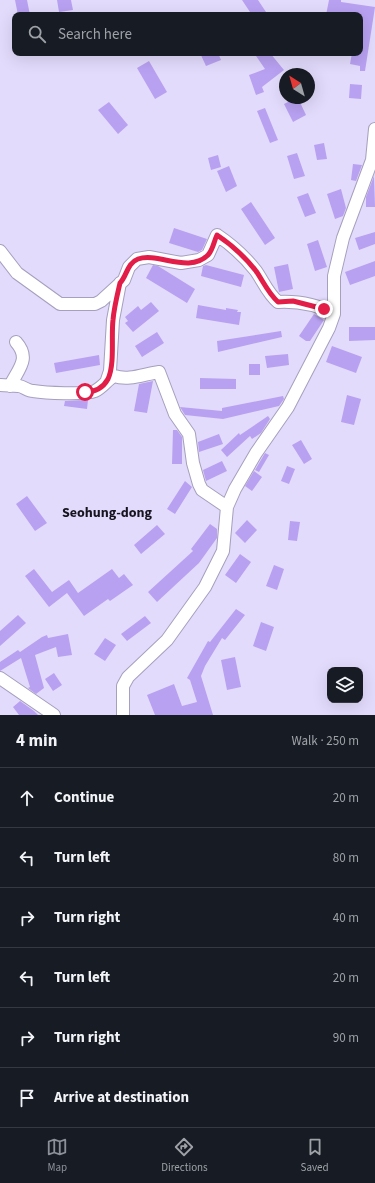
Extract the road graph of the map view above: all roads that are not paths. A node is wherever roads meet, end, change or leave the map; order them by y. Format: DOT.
graph roads {
  1 [pos="375,129"];
  2 [pos="0,251"];
  3 [pos="120,283"];
  4 [pos="334,314"];
  5 [pos="16,342"];
  6 [pos="107,380"];
  7 [pos="5,386"];
  8 [pos="227,507"];
  9 [pos="0,678"];
  10 [pos="54,715"];
  11 [pos="123,715"];
  1 -- 4 [label="street"];
  2 -- 3 [label="street"];
  3 -- 4 [label="street"];
  3 -- 6 [label="street"];
  4 -- 8 [label="street"];
  5 -- 7 [label="street"];
  6 -- 7 [label="street"];
  6 -- 8 [label="street"];
  8 -- 11 [label="street"];
  9 -- 10 [label="street"];
}
